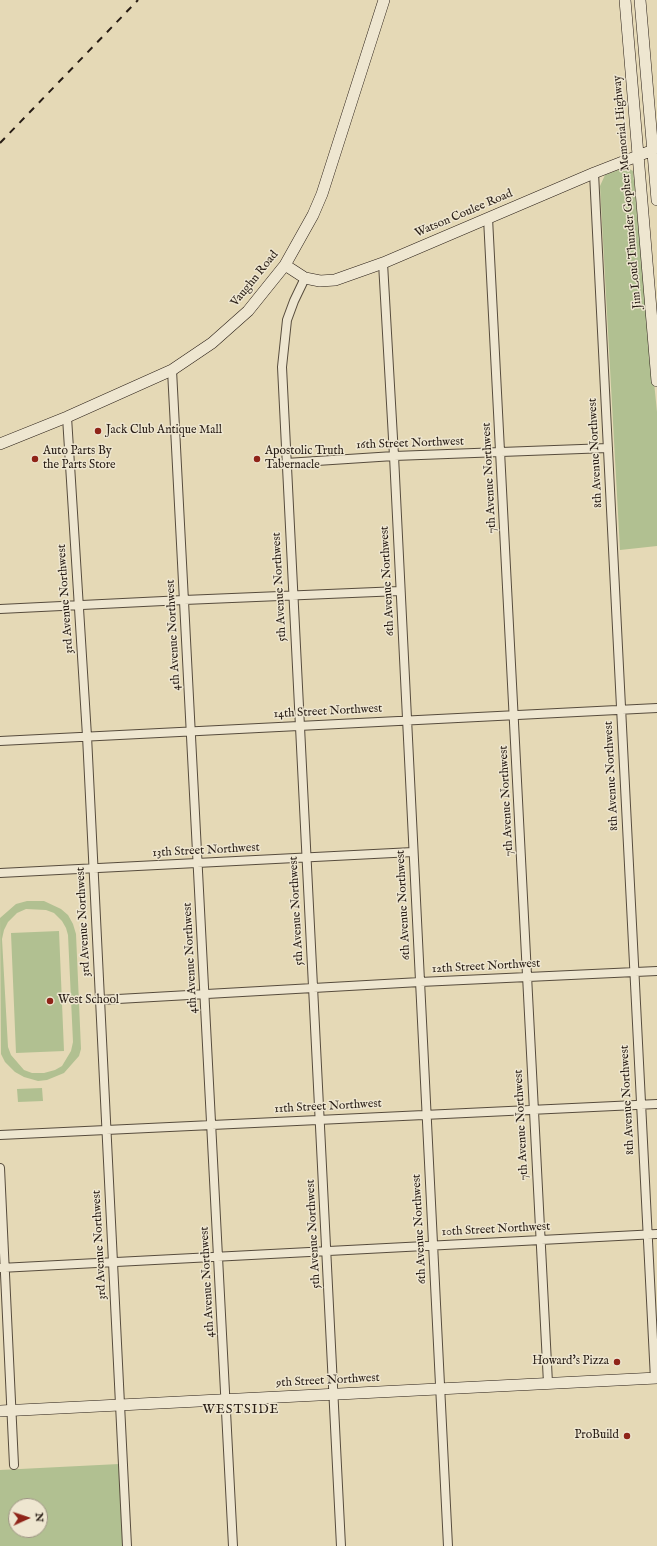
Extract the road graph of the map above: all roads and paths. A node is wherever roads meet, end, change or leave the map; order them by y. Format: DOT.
graph roads {
  1 [pos="384,0"];
  2 [pos="625,0"];
  3 [pos="640,0"];
  4 [pos="655,149"];
  5 [pos="639,156"];
  6 [pos="594,173"];
  7 [pos="657,200"];
  8 [pos="488,218"];
  9 [pos="383,263"];
  10 [pos="285,265"];
  11 [pos="305,278"];
  12 [pos="172,370"];
  13 [pos="657,381"];
  14 [pos="66,417"];
  15 [pos="0,444"];
  16 [pos="608,448"];
  17 [pos="501,453"];
  18 [pos="394,456"];
  19 [pos="286,463"];
  20 [pos="400,591"];
  21 [pos="293,595"];
  22 [pos="184,600"];
  23 [pos="78,605"];
  24 [pos="0,609"];
  25 [pos="657,708"];
  26 [pos="621,710"];
  27 [pos="515,716"];
  28 [pos="407,720"];
  29 [pos="299,726"];
  30 [pos="191,731"];
  31 [pos="87,736"];
  32 [pos="0,741"];
  33 [pos="413,852"];
  34 [pos="307,858"];
  35 [pos="198,863"];
  36 [pos="93,868"];
  37 [pos="0,873"];
  38 [pos="657,971"];
  39 [pos="634,972"];
  40 [pos="527,978"];
  41 [pos="420,982"];
  42 [pos="313,988"];
  43 [pos="205,995"];
  44 [pos="100,1000"];
  45 [pos="657,1104"];
  46 [pos="640,1105"];
  47 [pos="534,1109"];
  48 [pos="427,1115"];
  49 [pos="320,1120"];
  50 [pos="212,1125"];
  51 [pos="106,1130"];
  52 [pos="0,1135"];
  53 [pos="0,1168"];
  54 [pos="647,1234"];
  55 [pos="657,1234"];
  56 [pos="540,1240"];
  57 [pos="433,1246"];
  58 [pos="327,1251"];
  59 [pos="218,1256"];
  60 [pos="113,1262"];
  61 [pos="2,1268"];
  62 [pos="656,1378"];
  63 [pos="548,1383"];
  64 [pos="441,1389"];
  65 [pos="334,1394"];
  66 [pos="226,1400"];
  67 [pos="120,1405"];
  68 [pos="6,1411"];
  69 [pos="14,1464"];
  70 [pos="127,1546"];
  71 [pos="233,1546"];
  72 [pos="341,1546"];
  73 [pos="448,1546"];
  1 -- 10 [label="main road, Vaughn Road"];
  2 -- 5 [label="main road, Jim Loud Thunder Gopher Memorial Highway"];
  3 -- 4 [label="main road"];
  4 -- 5 [label="main road, Watson Coulee Road"];
  4 -- 7 [label="main road"];
  5 -- 6 [label="main road, Watson Coulee Road"];
  5 -- 13 [label="main road, Jim Loud Thunder Gopher Memorial Highway"];
  6 -- 8 [label="main road, Watson Coulee Road"];
  6 -- 16 [label="street, 8th Avenue Northwest"];
  8 -- 9 [label="main road, Watson Coulee Road"];
  8 -- 17 [label="street, 7th Avenue Northwest"];
  9 -- 11 [label="main road, Watson Coulee Road"];
  9 -- 18 [label="street, 6th Avenue Northwest"];
  10 -- 11 [label="main road, Watson Coulee Road"];
  10 -- 12 [label="main road, Vaughn Road"];
  11 -- 19 [label="street, 5th Avenue Northwest"];
  12 -- 14 [label="main road, Vaughn Road"];
  12 -- 22 [label="street, 4th Avenue Northwest"];
  14 -- 15 [label="main road, Vaughn Road"];
  14 -- 23 [label="street, 3rd Avenue Northwest"];
  16 -- 17 [label="street, 16th Street Northwest"];
  16 -- 26 [label="street, 8th Avenue Northwest"];
  17 -- 18 [label="street, 16th Street Northwest"];
  17 -- 27 [label="street, 7th Avenue Northwest"];
  18 -- 19 [label="street, 16th Street Northwest"];
  18 -- 20 [label="street, 6th Avenue Northwest"];
  19 -- 21 [label="street, 5th Avenue Northwest"];
  20 -- 21 [label="street"];
  20 -- 28 [label="street, 6th Avenue Northwest"];
  21 -- 22 [label="street"];
  21 -- 29 [label="street, 5th Avenue Northwest"];
  22 -- 23 [label="street"];
  22 -- 30 [label="street, 4th Avenue Northwest"];
  23 -- 24 [label="street"];
  23 -- 31 [label="street, 3rd Avenue Northwest"];
  25 -- 26 [label="street, 14th Street Northwest"];
  26 -- 27 [label="street, 14th Street Northwest"];
  26 -- 39 [label="street, 8th Avenue Northwest"];
  27 -- 28 [label="street, 14th Street Northwest"];
  27 -- 40 [label="street, 7th Avenue Northwest"];
  28 -- 29 [label="street, 14th Street Northwest"];
  28 -- 33 [label="street, 6th Avenue Northwest"];
  29 -- 30 [label="street, 14th Street Northwest"];
  29 -- 34 [label="street, 5th Avenue Northwest"];
  30 -- 31 [label="street, 14th Street Northwest"];
  30 -- 35 [label="street, 4th Avenue Northwest"];
  31 -- 32 [label="street, 14th Street Northwest"];
  31 -- 36 [label="street, 3rd Avenue Northwest"];
  33 -- 34 [label="street, 13th Street Northwest"];
  33 -- 41 [label="street, 6th Avenue Northwest"];
  34 -- 35 [label="street, 13th Street Northwest"];
  34 -- 42 [label="street, 5th Avenue Northwest"];
  35 -- 36 [label="street, 13th Street Northwest"];
  35 -- 43 [label="street, 4th Avenue Northwest"];
  36 -- 37 [label="street, 13th Street Northwest"];
  36 -- 44 [label="street, 3rd Avenue Northwest"];
  38 -- 39 [label="street, 12th Street Northwest"];
  39 -- 40 [label="street, 12th Street Northwest"];
  39 -- 46 [label="street, 8th Avenue Northwest"];
  40 -- 41 [label="street, 12th Street Northwest"];
  40 -- 47 [label="street, 7th Avenue Northwest"];
  41 -- 42 [label="street, 12th Street Northwest"];
  41 -- 48 [label="street, 6th Avenue Northwest"];
  42 -- 43 [label="street, 12th Street Northwest"];
  42 -- 49 [label="street, 5th Avenue Northwest"];
  43 -- 44 [label="street, 12th Street Northwest"];
  43 -- 50 [label="street, 4th Avenue Northwest"];
  44 -- 51 [label="street, 3rd Avenue Northwest"];
  45 -- 46 [label="street, 11th Street Northwest"];
  46 -- 47 [label="street, 11th Street Northwest"];
  46 -- 54 [label="street, 8th Avenue Northwest"];
  47 -- 48 [label="street, 11th Street Northwest"];
  47 -- 56 [label="street, 7th Avenue Northwest"];
  48 -- 49 [label="street, 11th Street Northwest"];
  48 -- 57 [label="street, 6th Avenue Northwest"];
  49 -- 50 [label="street, 11th Street Northwest"];
  49 -- 58 [label="street, 5th Avenue Northwest"];
  50 -- 51 [label="street, 11th Street Northwest"];
  50 -- 59 [label="street, 4th Avenue Northwest"];
  51 -- 52 [label="street, 11th Street Northwest"];
  51 -- 60 [label="street, 3rd Avenue Northwest"];
  53 -- 61 [label="street"];
  54 -- 55 [label="street, 10th Street Northwest"];
  54 -- 56 [label="street, 10th Street Northwest"];
  54 -- 62 [label="street, 8th Avenue Northwest"];
  56 -- 57 [label="street, 10th Street Northwest"];
  56 -- 63 [label="street, 7th Avenue Northwest"];
  57 -- 58 [label="street, 10th Street Northwest"];
  57 -- 64 [label="street, 6th Avenue Northwest"];
  58 -- 59 [label="street, 10th Street Northwest"];
  58 -- 65 [label="street, 5th Avenue Northwest"];
  59 -- 60 [label="street, 10th Street Northwest"];
  59 -- 66 [label="street, 4th Avenue Northwest"];
  60 -- 61 [label="street, 10th Street Northwest"];
  60 -- 67 [label="street, 3rd Avenue Northwest"];
  61 -- 68 [label="street"];
  62 -- 63 [label="main road, 9th Street Northwest"];
  63 -- 64 [label="main road, 9th Street Northwest"];
  64 -- 65 [label="main road, 9th Street Northwest"];
  64 -- 73 [label="street, 6th Avenue Northwest"];
  65 -- 66 [label="main road, 9th Street Northwest"];
  65 -- 72 [label="street, 5th Avenue Northwest"];
  66 -- 67 [label="main road, 9th Street Northwest"];
  66 -- 71 [label="street, 4th Avenue Northwest"];
  67 -- 68 [label="main road, 9th Street Northwest"];
  67 -- 70 [label="street, 3rd Avenue Northwest"];
  68 -- 69 [label="street"];
}
